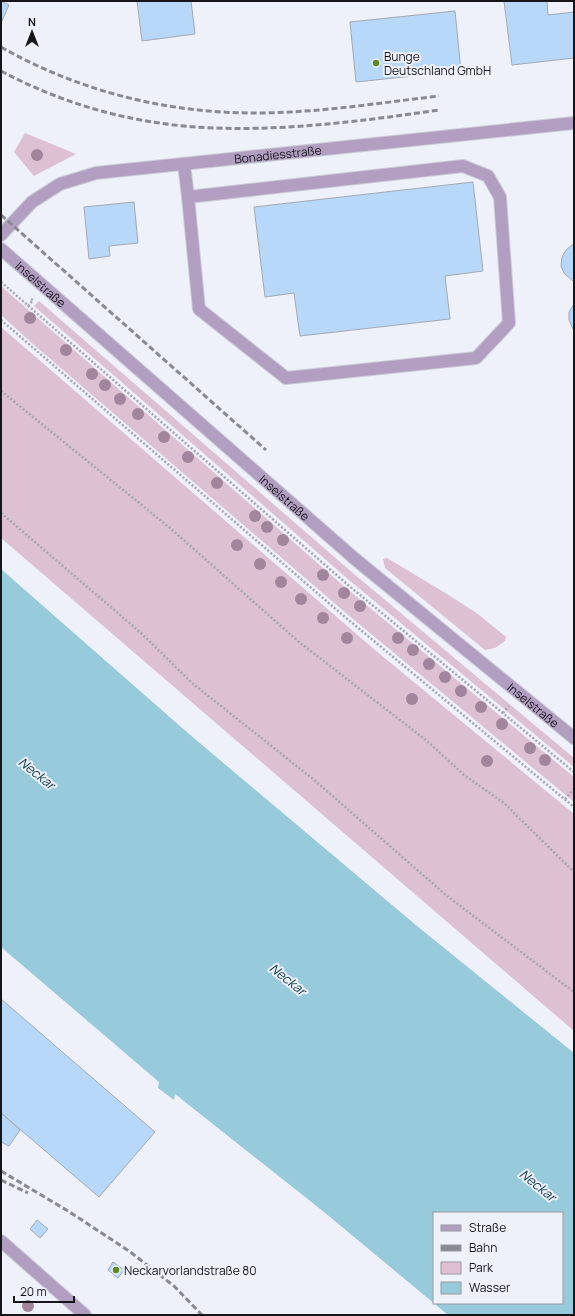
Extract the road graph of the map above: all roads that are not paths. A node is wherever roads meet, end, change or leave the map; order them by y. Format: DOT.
graph roads {
  1 [pos="574,123"];
  2 [pos="184,164"];
  3 [pos="188,197"];
  4 [pos="1,235"];
  5 [pos="1,249"];
  6 [pos="574,738"];
  7 [pos="1,1242"];
  8 [pos="82,1314"];
  1 -- 2 [label="street, Bonadiesstraße"];
  2 -- 3 [label="street"];
  2 -- 4 [label="street, Bonadiesstraße"];
  3 -- 3 [label="street"];
  5 -- 6 [label="street, Inselstraße"];
  7 -- 8 [label="street"];
}
